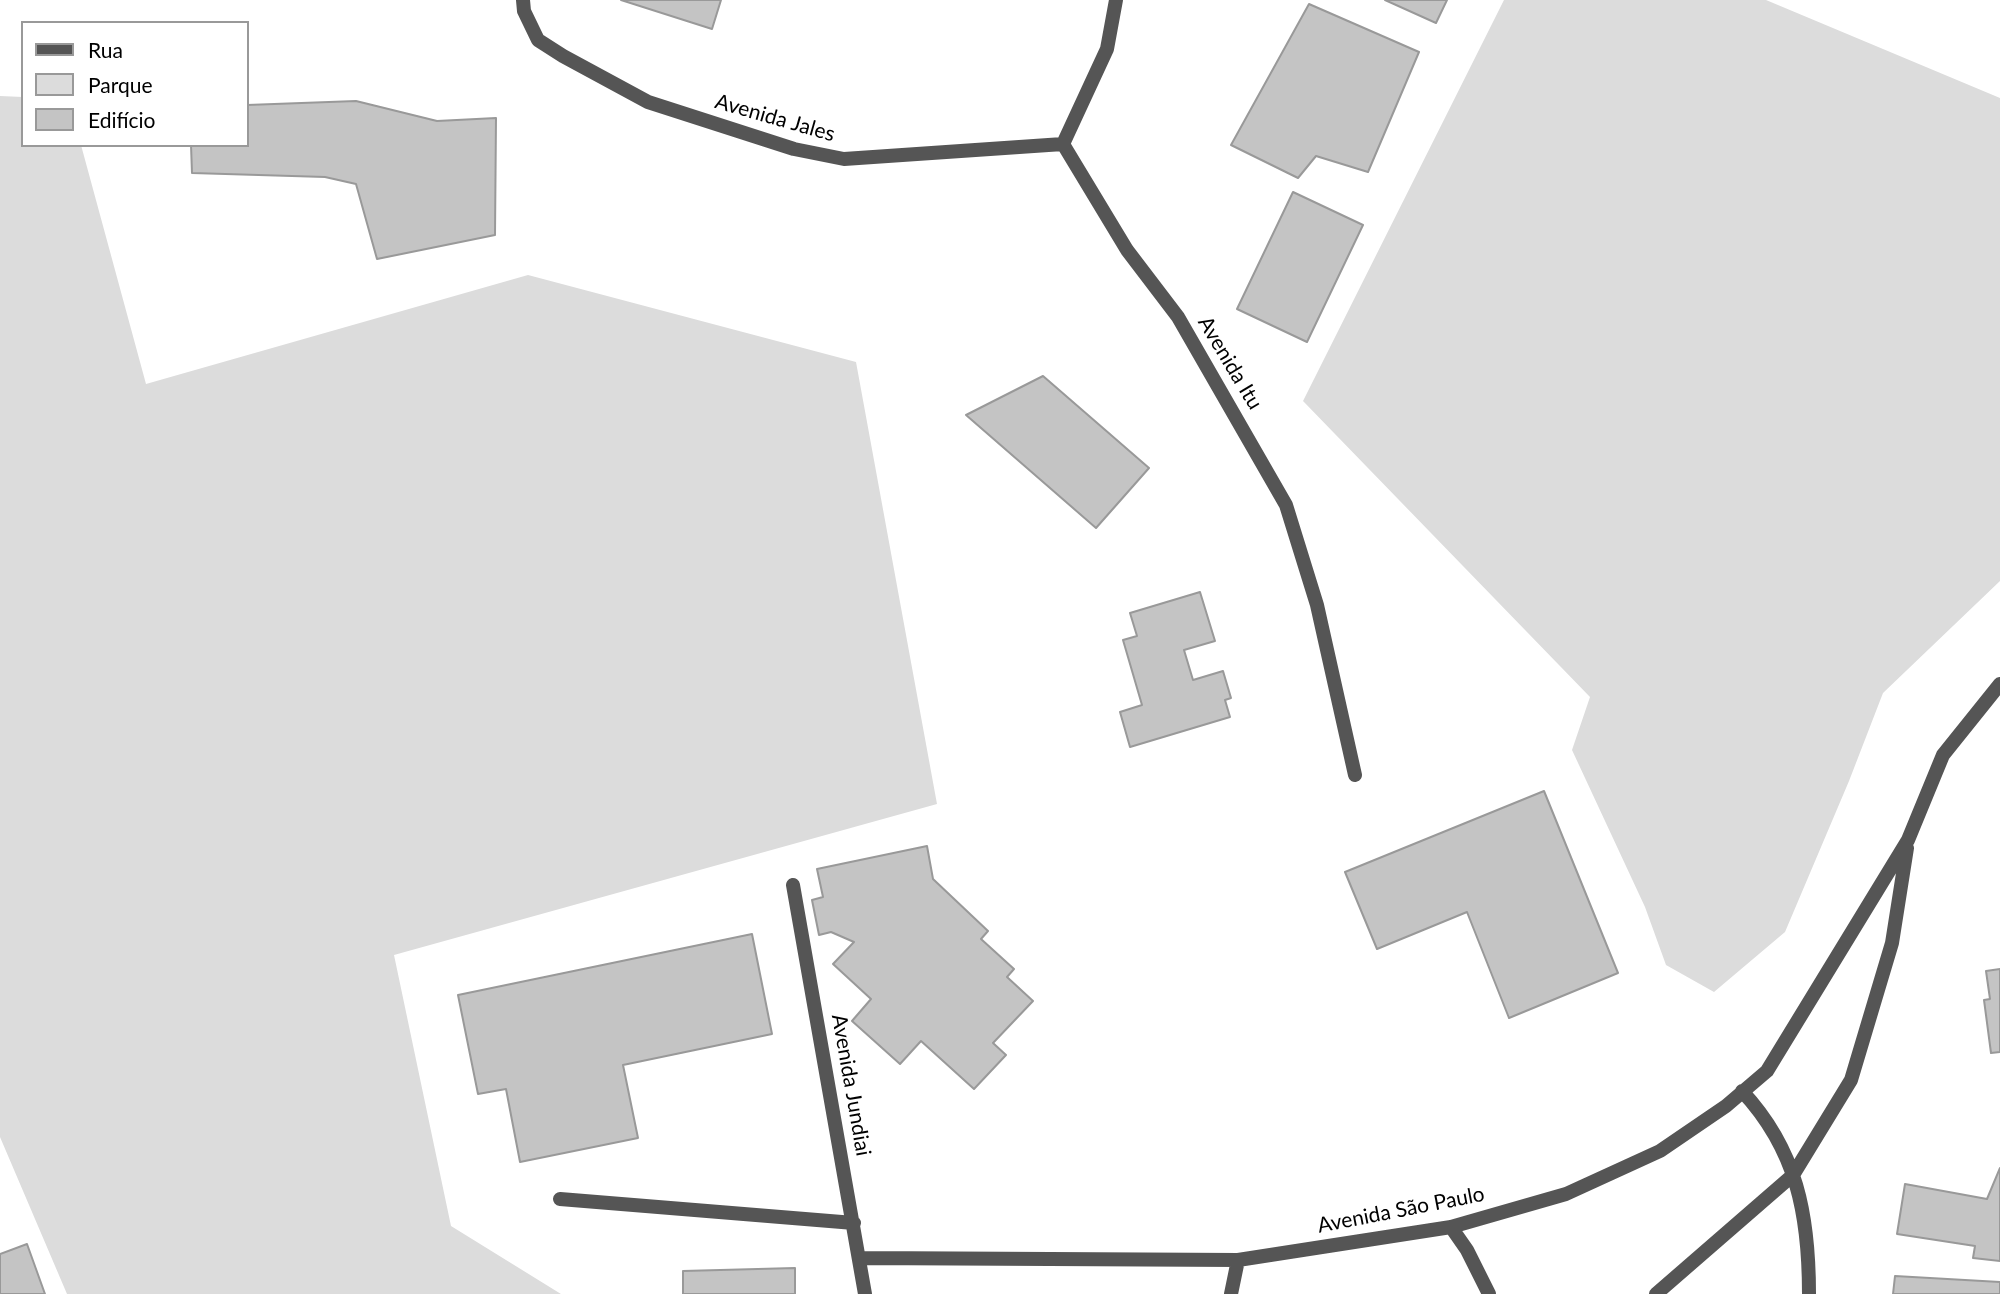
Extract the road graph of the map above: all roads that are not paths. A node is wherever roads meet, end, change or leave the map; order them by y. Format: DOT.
graph roads {
  1 [pos="523,0"];
  2 [pos="1116,0"];
  3 [pos="1063,144"];
  4 [pos="2000,684"];
  5 [pos="1355,775"];
  6 [pos="1908,840"];
  7 [pos="793,885"];
  8 [pos="1742,1091"];
  9 [pos="1793,1175"];
  10 [pos="560,1199"];
  11 [pos="854,1223"];
  12 [pos="1451,1227"];
  13 [pos="861,1258"];
  14 [pos="1238,1260"];
  15 [pos="865,1294"];
  16 [pos="1231,1294"];
  17 [pos="1489,1294"];
  18 [pos="1656,1294"];
  19 [pos="1809,1294"];
  1 -- 3 [label="street, Avenida Jales"];
  2 -- 3 [label="street"];
  3 -- 5 [label="street, Avenida Itu"];
  4 -- 6 [label="street, Avenida São Paulo"];
  6 -- 8 [label="street, Avenida São Paulo"];
  6 -- 9 [label="street, Avenida São Paulo"];
  7 -- 11 [label="street, Avenida Jundiai"];
  8 -- 9 [label="street"];
  8 -- 12 [label="street, Avenida São Paulo"];
  9 -- 18 [label="street, Avenida São Paulo"];
  9 -- 19 [label="street"];
  10 -- 11 [label="street"];
  11 -- 13 [label="street, Avenida Jundiai"];
  12 -- 14 [label="street, Avenida São Paulo"];
  12 -- 17 [label="street"];
  13 -- 14 [label="street, Avenida São Paulo"];
  13 -- 15 [label="street, Avenida Jundiai"];
  14 -- 16 [label="street"];
}
